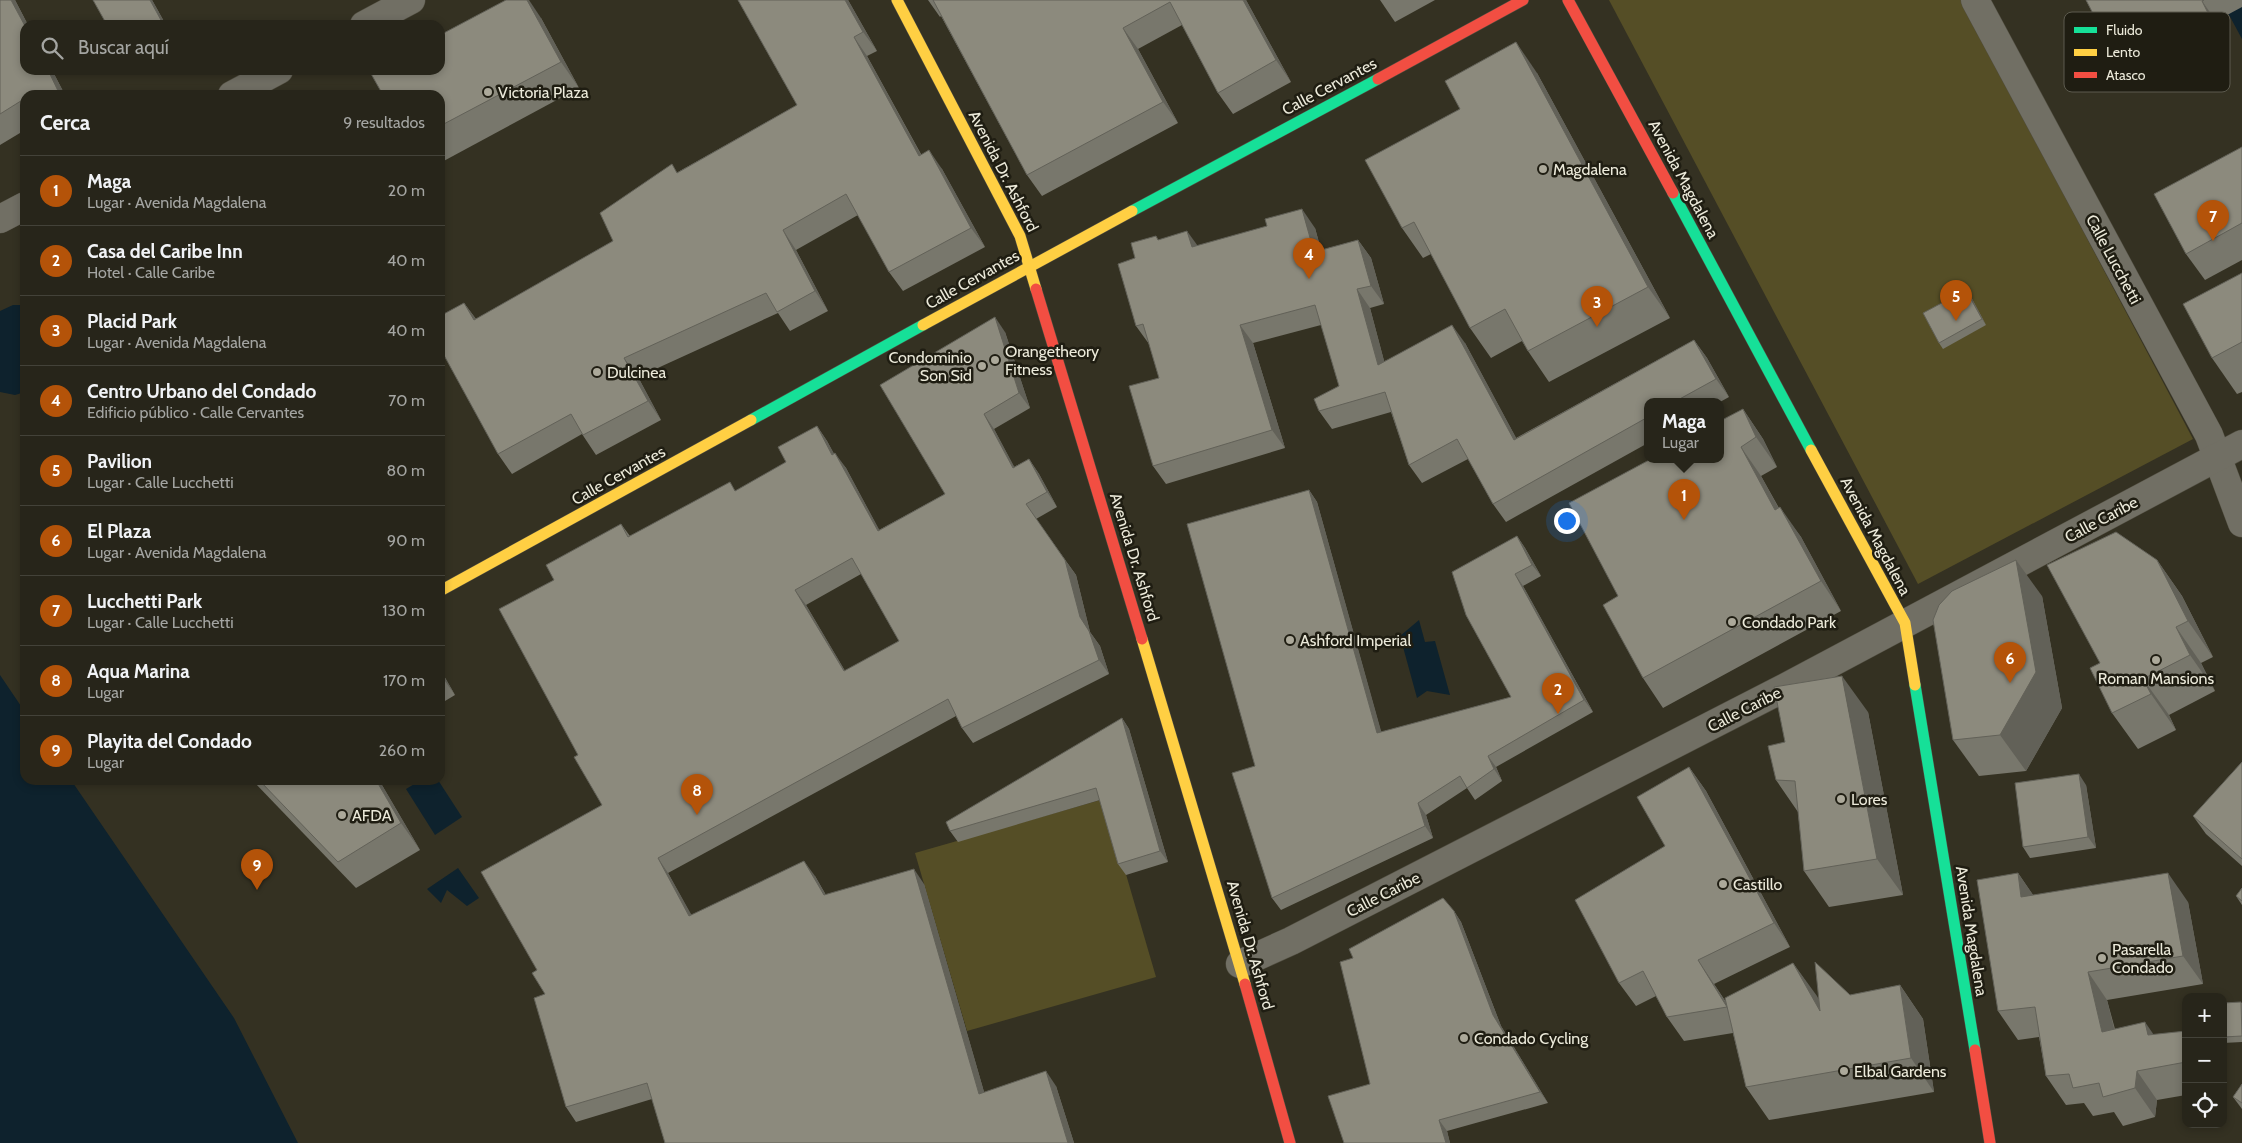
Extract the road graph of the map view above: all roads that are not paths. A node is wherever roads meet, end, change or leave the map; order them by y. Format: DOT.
graph roads {
  1 [pos="410,0"];
  2 [pos="898,0"];
  3 [pos="1523,0"];
  4 [pos="1568,0"];
  5 [pos="1975,0"];
  6 [pos="373,20"];
  7 [pos="270,75"];
  8 [pos="241,90"];
  9 [pos="20,209"];
  10 [pos="0,219"];
  11 [pos="1030,266"];
  12 [pos="2242,444"];
  13 [pos="2217,458"];
  14 [pos="2242,523"];
  15 [pos="445,588"];
  16 [pos="1905,623"];
  17 [pos="1240,964"];
  18 [pos="1290,1143"];
  19 [pos="1990,1143"];
  1 -- 6 [label="street"];
  2 -- 11 [label="street, Avenida Dr. Ashford"];
  3 -- 11 [label="street, Calle Cervantes"];
  4 -- 16 [label="street, Avenida Magdalena"];
  5 -- 13 [label="street, Calle Lucchetti"];
  7 -- 8 [label="street"];
  9 -- 10 [label="street"];
  11 -- 15 [label="street, Calle Cervantes"];
  11 -- 17 [label="street, Avenida Dr. Ashford"];
  12 -- 13 [label="street, Calle Caribe"];
  13 -- 14 [label="street, Calle Lucchetti"];
  13 -- 16 [label="street, Calle Caribe"];
  16 -- 17 [label="street, Calle Caribe"];
  16 -- 19 [label="street, Avenida Magdalena"];
  17 -- 18 [label="street, Avenida Dr. Ashford"];
}
